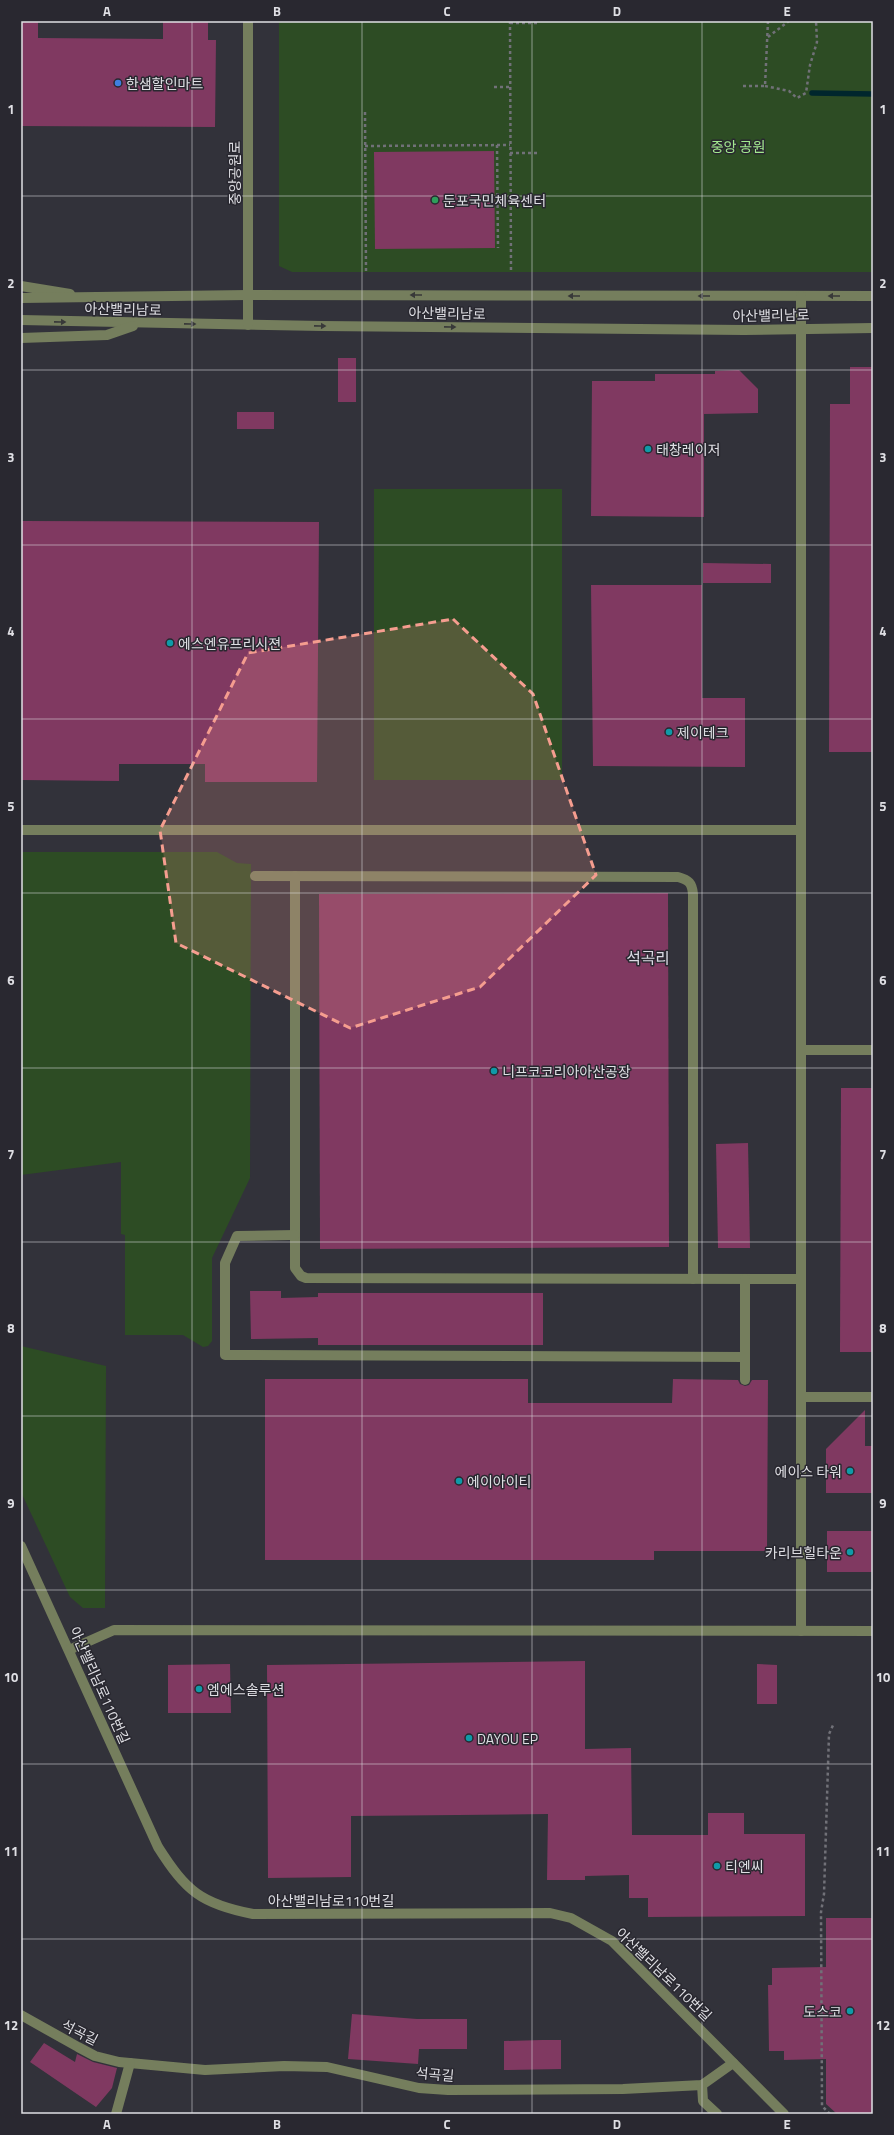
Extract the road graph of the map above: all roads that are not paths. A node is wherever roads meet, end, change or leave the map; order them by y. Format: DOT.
graph roads {
  1 [pos="248,21"];
  2 [pos="21,286"];
  3 [pos="248,295"];
  4 [pos="801,296"];
  5 [pos="873,296"];
  6 [pos="21,298"];
  7 [pos="93,298"];
  8 [pos="21,320"];
  9 [pos="140,323"];
  10 [pos="248,325"];
  11 [pos="873,328"];
  12 [pos="801,329"];
  13 [pos="21,338"];
  14 [pos="21,830"];
  15 [pos="801,830"];
  16 [pos="255,876"];
  17 [pos="295,876"];
  18 [pos="801,1050"];
  19 [pos="873,1050"];
  20 [pos="294,1235"];
  21 [pos="693,1279"];
  22 [pos="746,1279"];
  23 [pos="801,1279"];
  24 [pos="745,1357"];
  25 [pos="745,1380"];
  26 [pos="801,1397"];
  27 [pos="873,1397"];
  28 [pos="21,1546"];
  29 [pos="801,1630"];
  30 [pos="873,1630"];
  31 [pos="69,1650"];
  32 [pos="21,2015"];
  33 [pos="130,2063"];
  34 [pos="733,2063"];
  35 [pos="702,2085"];
  36 [pos="116,2114"];
  37 [pos="717,2114"];
  38 [pos="784,2114"];
  1 -- 3 [label="street, 중앙공원로"];
  2 -- 7 [label="street"];
  4 -- 3 [label="street, 아산밸리남로, one-way"];
  3 -- 7 [label="street, 아산밸리남로"];
  3 -- 10 [label="street, 중앙공원로"];
  5 -- 4 [label="street, 아산밸리남로, one-way"];
  4 -- 12 [label="street"];
  6 -- 7 [label="street, 아산밸리남로"];
  8 -- 9 [label="street, 아산밸리남로, one-way"];
  9 -- 10 [label="street, 아산밸리남로, one-way"];
  9 -- 13 [label="street"];
  10 -- 12 [label="street, 아산밸리남로, one-way"];
  11 -- 12 [label="street, 아산밸리남로"];
  12 -- 15 [label="street"];
  14 -- 15 [label="street"];
  15 -- 18 [label="street"];
  16 -- 17 [label="street"];
  17 -- 20 [label="street"];
  17 -- 21 [label="street"];
  18 -- 19 [label="street"];
  18 -- 23 [label="street"];
  20 -- 21 [label="street"];
  20 -- 24 [label="street"];
  21 -- 22 [label="street"];
  22 -- 23 [label="street"];
  22 -- 24 [label="street"];
  23 -- 26 [label="street"];
  24 -- 25 [label="street"];
  26 -- 27 [label="street"];
  26 -- 29 [label="street"];
  28 -- 31 [label="street, 아산밸리남로110번길"];
  29 -- 30 [label="street"];
  29 -- 31 [label="street"];
  31 -- 34 [label="street, 아산밸리남로110번길"];
  32 -- 33 [label="street, 석곡길"];
  33 -- 35 [label="street, 석곡길"];
  33 -- 36 [label="street"];
  34 -- 35 [label="street"];
  34 -- 38 [label="street, 아산밸리남로110번길"];
  35 -- 37 [label="street"];
}
